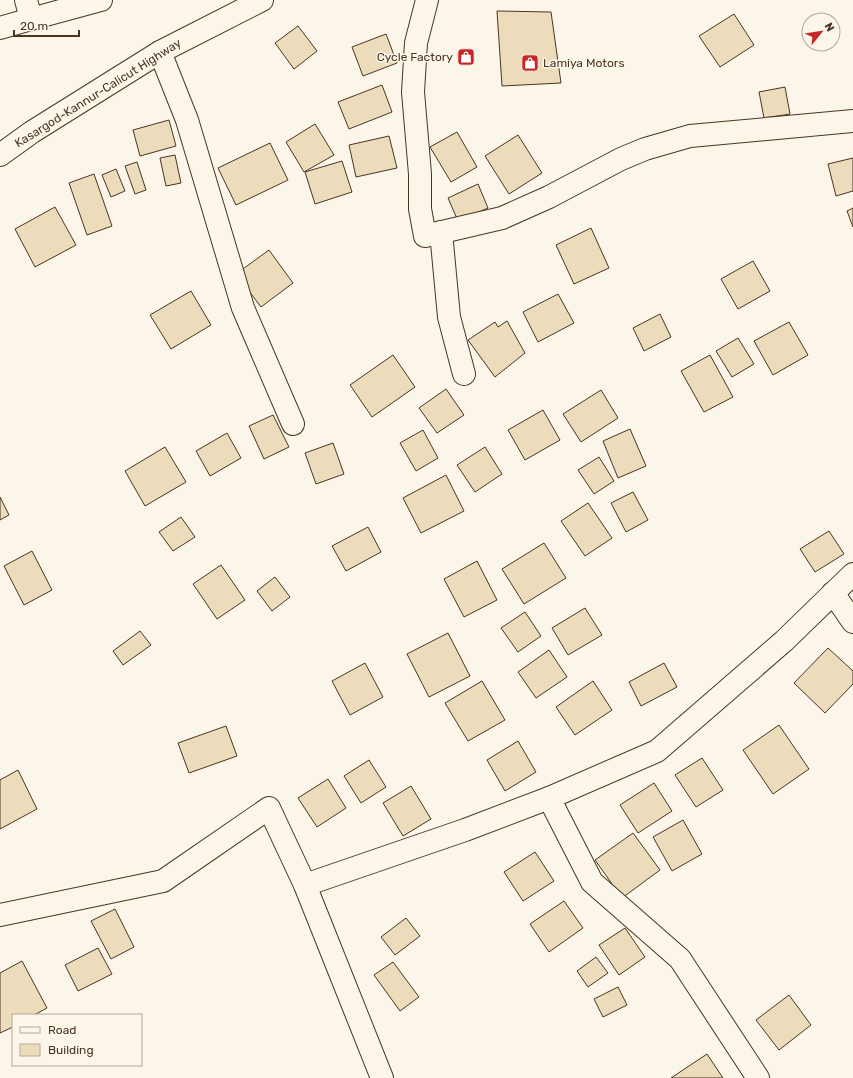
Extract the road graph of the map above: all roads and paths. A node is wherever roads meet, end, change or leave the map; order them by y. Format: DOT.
graph roads {
  1 [pos="101,0"];
  2 [pos="262,0"];
  3 [pos="427,0"];
  4 [pos="28,9"];
  5 [pos="0,28"];
  6 [pos="160,52"];
  7 [pos="853,122"];
  8 [pos="0,155"];
  9 [pos="441,232"];
  10 [pos="464,374"];
  11 [pos="293,424"];
  12 [pos="853,574"];
  13 [pos="833,593"];
  14 [pos="853,622"];
  15 [pos="549,798"];
  16 [pos="305,885"];
  17 [pos="0,914"];
  18 [pos="382,1078"];
  19 [pos="758,1078"];
  1 -- 4 [label="main road"];
  2 -- 6 [label="main road, Kasargod-Kannur-Calicut Highway"];
  3 -- 9 [label="main road"];
  4 -- 5 [label="main road"];
  6 -- 8 [label="main road, Kasargod-Kannur-Calicut Highway"];
  6 -- 11 [label="main road"];
  7 -- 9 [label="main road"];
  9 -- 10 [label="main road"];
  12 -- 13 [label="main road"];
  13 -- 14 [label="main road"];
  13 -- 15 [label="main road"];
  15 -- 16 [label="main road"];
  15 -- 19 [label="main road"];
  16 -- 17 [label="main road"];
  16 -- 18 [label="main road"];
}
